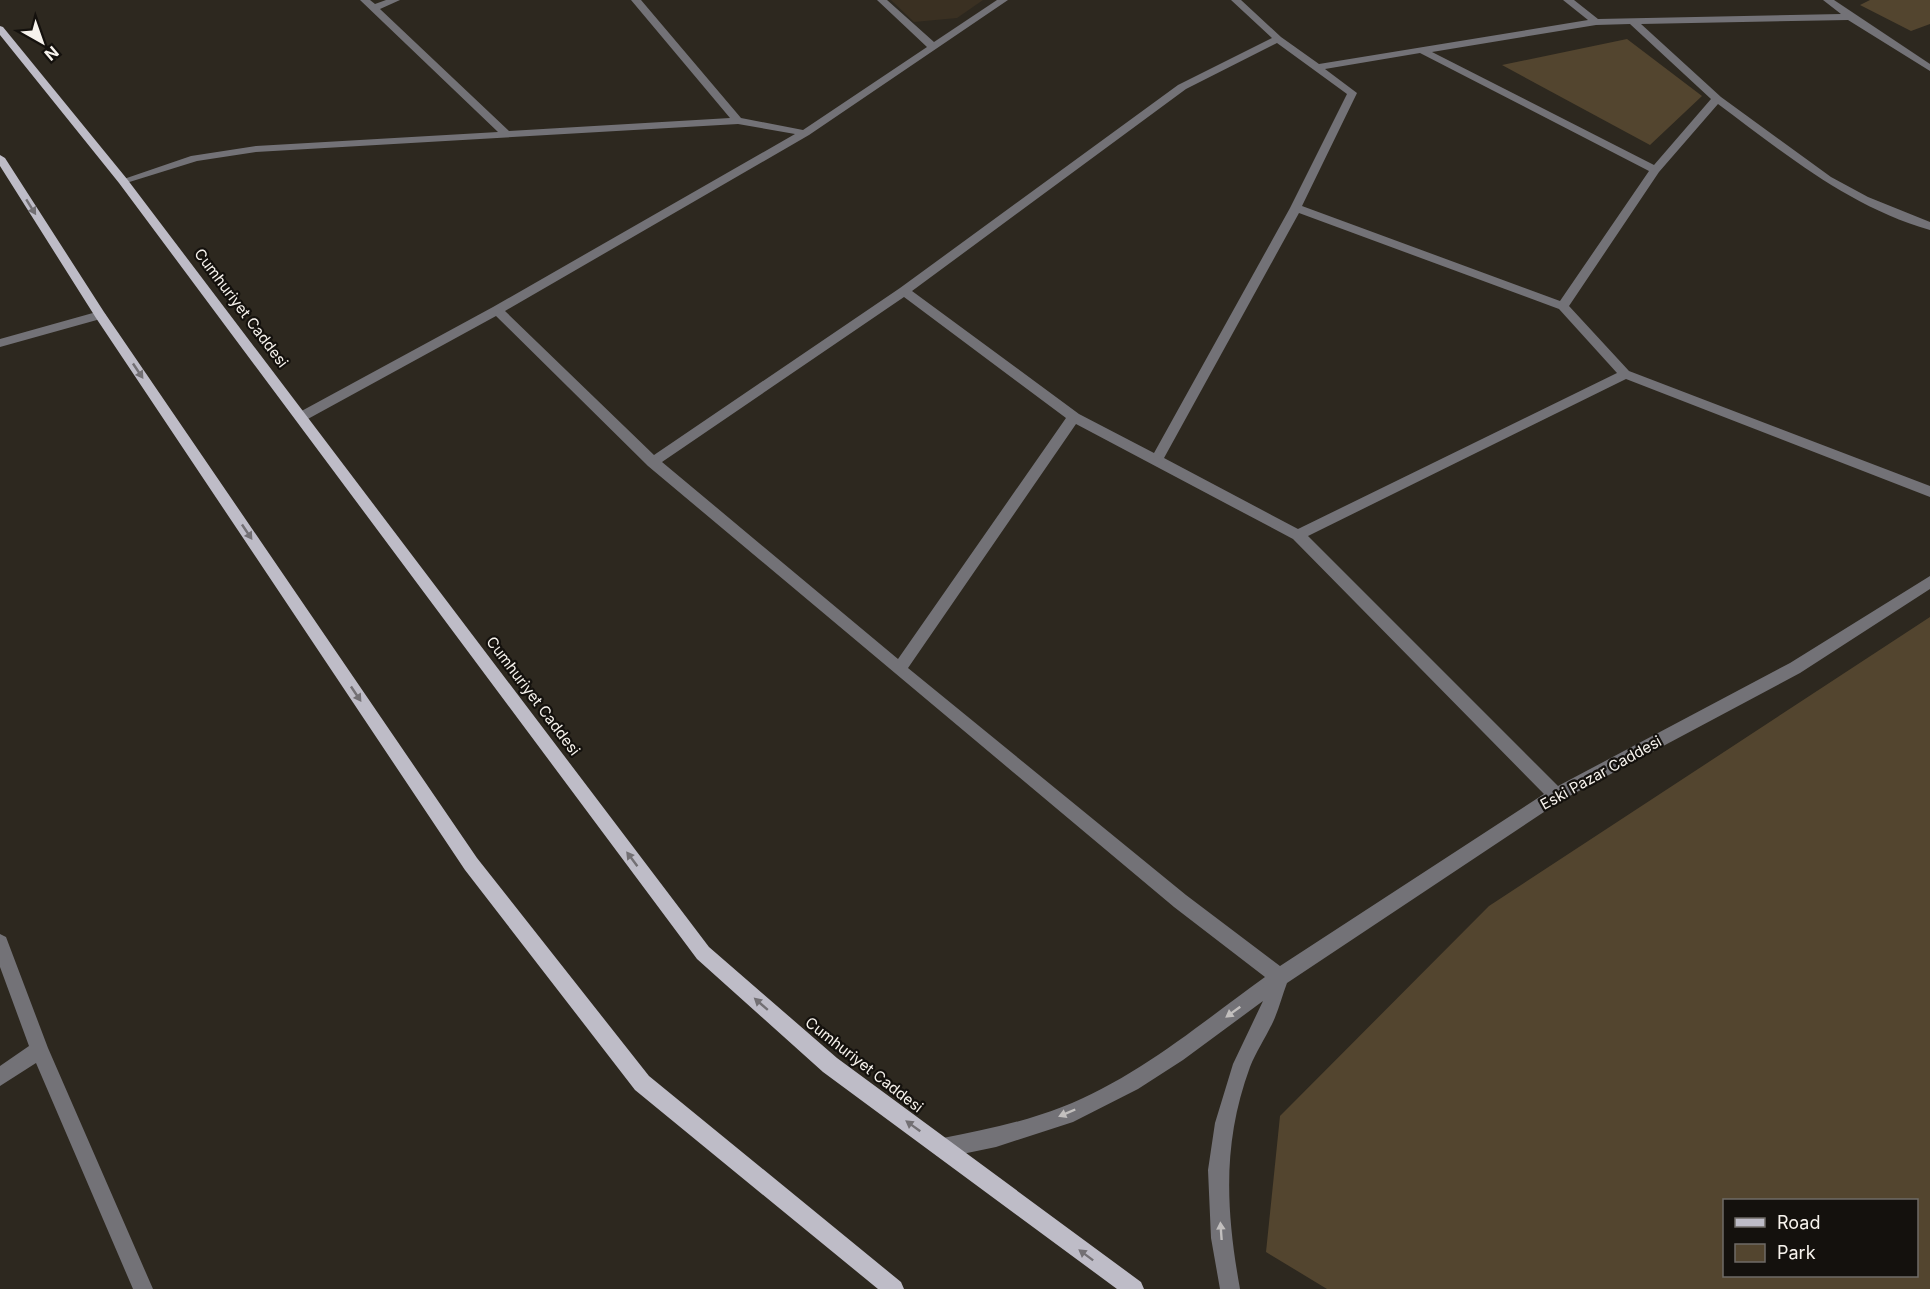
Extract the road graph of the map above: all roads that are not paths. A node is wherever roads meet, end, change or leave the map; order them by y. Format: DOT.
graph roads {
  1 [pos="365,0"];
  2 [pos="395,0"];
  3 [pos="636,0"];
  4 [pos="882,0"];
  5 [pos="1003,0"];
  6 [pos="1236,0"];
  7 [pos="1568,0"];
  8 [pos="1834,1"];
  9 [pos="374,8"];
  10 [pos="1850,17"];
  11 [pos="1632,21"];
  12 [pos="1596,22"];
  13 [pos="0,28"];
  14 [pos="1278,39"];
  15 [pos="933,47"];
  16 [pos="1423,51"];
  17 [pos="1319,67"];
  18 [pos="1930,68"];
  19 [pos="1717,99"];
  20 [pos="738,121"];
  21 [pos="805,133"];
  22 [pos="507,135"];
  23 [pos="0,158"];
  24 [pos="1654,170"];
  25 [pos="123,181"];
  26 [pos="1296,208"];
  27 [pos="1930,226"];
  28 [pos="904,291"];
  29 [pos="1563,306"];
  30 [pos="497,310"];
  31 [pos="100,315"];
  32 [pos="0,343"];
  33 [pos="1625,374"];
  34 [pos="301,417"];
  35 [pos="1074,417"];
  36 [pos="1156,461"];
  37 [pos="653,462"];
  38 [pos="1930,492"];
  39 [pos="1298,535"];
  40 [pos="1930,582"];
  41 [pos="898,669"];
  42 [pos="1556,795"];
  43 [pos="0,943"];
  44 [pos="1280,977"];
  45 [pos="40,1050"];
  46 [pos="0,1077"];
  47 [pos="943,1148"];
  48 [pos="143,1289"];
  49 [pos="894,1289"];
  50 [pos="1134,1289"];
  51 [pos="1230,1289"];
  1 -- 9 [label="street"];
  2 -- 9 [label="street"];
  3 -- 20 [label="street"];
  4 -- 15 [label="street"];
  5 -- 15 [label="street"];
  6 -- 14 [label="street"];
  7 -- 12 [label="street"];
  8 -- 10 [label="street"];
  9 -- 22 [label="street"];
  10 -- 11 [label="street"];
  10 -- 18 [label="street"];
  11 -- 12 [label="street"];
  11 -- 19 [label="street"];
  12 -- 16 [label="street"];
  13 -- 25 [label="main road, Cumhuriyet Caddesi"];
  14 -- 17 [label="street"];
  14 -- 28 [label="street"];
  15 -- 21 [label="street"];
  16 -- 17 [label="street"];
  16 -- 24 [label="street"];
  17 -- 26 [label="street"];
  19 -- 24 [label="street"];
  19 -- 27 [label="street"];
  20 -- 21 [label="street"];
  20 -- 22 [label="street"];
  21 -- 30 [label="street"];
  22 -- 25 [label="street"];
  23 -- 31 [label="main road, one-way"];
  24 -- 29 [label="street"];
  25 -- 34 [label="main road, Cumhuriyet Caddesi"];
  26 -- 29 [label="street"];
  26 -- 36 [label="street"];
  28 -- 35 [label="street"];
  28 -- 37 [label="street"];
  29 -- 33 [label="street"];
  30 -- 34 [label="street"];
  30 -- 37 [label="street"];
  31 -- 32 [label="street"];
  31 -- 49 [label="main road, one-way"];
  33 -- 38 [label="street"];
  33 -- 39 [label="street"];
  47 -- 34 [label="main road, Cumhuriyet Caddesi, one-way"];
  35 -- 36 [label="street"];
  35 -- 41 [label="street"];
  36 -- 39 [label="street"];
  37 -- 41 [label="street"];
  39 -- 42 [label="street"];
  40 -- 42 [label="street, Eski Pazar Caddesi"];
  41 -- 44 [label="street"];
  42 -- 44 [label="street, Eski Pazar Caddesi"];
  43 -- 45 [label="street"];
  44 -- 47 [label="street, Eski Pazar Caddesi, one-way"];
  51 -- 44 [label="street, one-way"];
  45 -- 46 [label="street"];
  45 -- 48 [label="street"];
  50 -- 47 [label="main road, Cumhuriyet Caddesi, one-way"];
}
